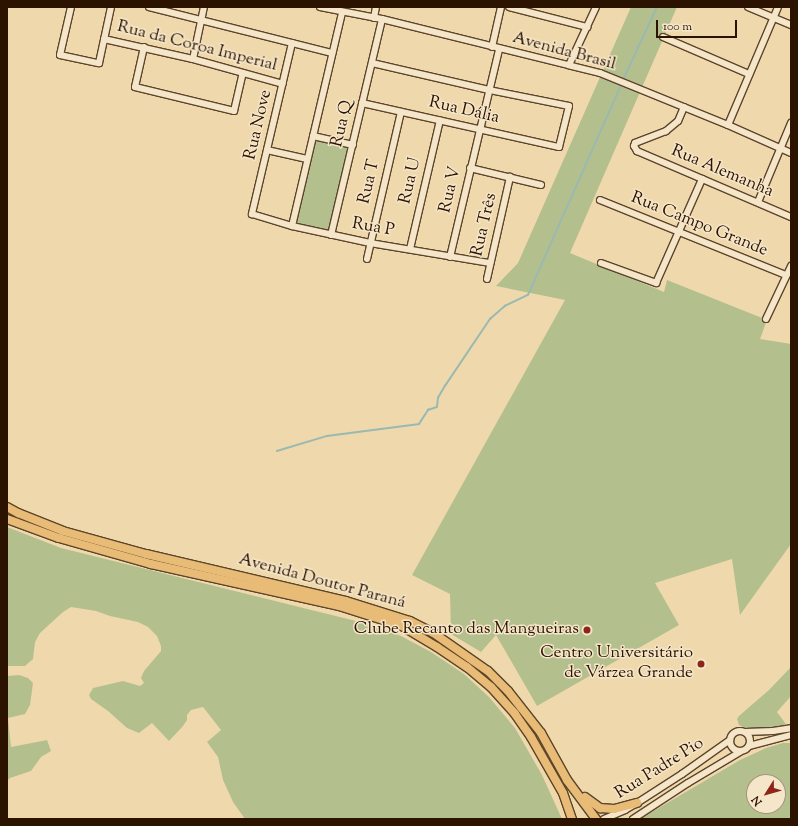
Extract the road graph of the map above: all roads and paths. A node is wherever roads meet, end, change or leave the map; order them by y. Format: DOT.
graph roads {
  1 [pos="71,7"];
  2 [pos="111,7"];
  3 [pos="149,7"];
  4 [pos="204,7"];
  5 [pos="320,7"];
  6 [pos="376,7"];
  7 [pos="501,7"];
  8 [pos="509,7"];
  9 [pos="596,7"];
  10 [pos="748,7"];
  11 [pos="778,7"];
  12 [pos="334,9"];
  13 [pos="342,12"];
  14 [pos="374,18"];
  15 [pos="773,18"];
  16 [pos="201,19"];
  17 [pos="382,19"];
  18 [pos="791,25"];
  19 [pos="587,27"];
  20 [pos="663,37"];
  21 [pos="104,39"];
  22 [pos="292,43"];
  23 [pos="144,48"];
  24 [pos="496,48"];
  25 [pos="332,53"];
  26 [pos="193,59"];
  27 [pos="372,63"];
  28 [pos="569,65"];
  29 [pos="244,73"];
  30 [pos="748,74"];
  31 [pos="283,84"];
  32 [pos="489,90"];
  33 [pos="362,103"];
  34 [pos="684,107"];
  35 [pos="401,112"];
  36 [pos="440,120"];
  37 [pos="791,123"];
  38 [pos="728,124"];
  39 [pos="479,130"];
  40 [pos="313,136"];
  41 [pos="352,144"];
  42 [pos="780,148"];
  43 [pos="267,150"];
  44 [pos="791,153"];
  45 [pos="307,159"];
  46 [pos="470,168"];
  47 [pos="510,177"];
  48 [pos="702,179"];
  49 [pos="541,185"];
  50 [pos="600,200"];
  51 [pos="758,202"];
  52 [pos="252,214"];
  53 [pos="791,217"];
  54 [pos="292,226"];
  55 [pos="679,233"];
  56 [pos="331,235"];
  57 [pos="370,243"];
  58 [pos="410,249"];
  59 [pos="450,257"];
  60 [pos="366,259"];
  61 [pos="490,263"];
  62 [pos="601,263"];
  63 [pos="791,266"];
  64 [pos="786,275"];
  65 [pos="487,279"];
  66 [pos="766,319"];
  67 [pos="7,507"];
  68 [pos="7,519"];
  69 [pos="791,728"];
  70 [pos="745,732"];
  71 [pos="791,735"];
  72 [pos="730,740"];
  73 [pos="750,746"];
  74 [pos="740,752"];
  75 [pos="558,762"];
  76 [pos="637,802"];
  77 [pos="572,819"];
  78 [pos="596,819"];
  79 [pos="604,819"];
  80 [pos="633,819"];
  1 -- 21 [label="street"];
  2 -- 21 [label="street"];
  3 -- 16 [label="street"];
  4 -- 16 [label="street"];
  5 -- 12 [label="street, Avenida Brasil"];
  6 -- 14 [label="street"];
  7 -- 24 [label="street, Rua V"];
  8 -- 19 [label="street"];
  9 -- 19 [label="street"];
  10 -- 15 [label="street"];
  11 -- 15 [label="street"];
  12 -- 13 [label="street, Avenida Brasil"];
  13 -- 14 [label="street, Avenida Brasil"];
  13 -- 25 [label="street"];
  14 -- 17 [label="street, Avenida Brasil"];
  15 -- 18 [label="street"];
  15 -- 30 [label="street"];
  16 -- 22 [label="street"];
  16 -- 26 [label="street"];
  17 -- 24 [label="street, Avenida Brasil"];
  17 -- 27 [label="street, Rua Q"];
  19 -- 28 [label="street"];
  20 -- 30 [label="street"];
  21 -- 23 [label="street, Rua da Coroa Imperial"];
  22 -- 25 [label="street"];
  22 -- 31 [label="street, Rua Nove"];
  23 -- 26 [label="street, Rua da Coroa Imperial"];
  23 -- 29 [label="street"];
  24 -- 28 [label="street, Avenida Brasil"];
  24 -- 32 [label="street, Rua V"];
  25 -- 40 [label="street"];
  26 -- 29 [label="street, Rua da Coroa Imperial"];
  27 -- 32 [label="street"];
  27 -- 33 [label="street, Rua Q"];
  28 -- 34 [label="street, Avenida Brasil"];
  29 -- 31 [label="street, Rua da Coroa Imperial"];
  30 -- 38 [label="street"];
  31 -- 43 [label="street, Rua Nove"];
  32 -- 39 [label="street, Rua V"];
  32 -- 39 [label="street, Rua Dália"];
  33 -- 35 [label="street, Rua Dália"];
  33 -- 41 [label="street, Rua Q"];
  34 -- 38 [label="street, Avenida Brasil"];
  34 -- 48 [label="street, Rua Alemanha"];
  35 -- 36 [label="street, Rua Dália"];
  35 -- 57 [label="street, Rua T"];
  36 -- 39 [label="street, Rua Dália"];
  36 -- 58 [label="street, Rua U"];
  37 -- 42 [label="street"];
  38 -- 42 [label="street, Avenida Brasil"];
  39 -- 46 [label="street, Rua V"];
  40 -- 41 [label="street"];
  40 -- 45 [label="street"];
  41 -- 56 [label="street, Rua Q"];
  42 -- 44 [label="street, Avenida Brasil"];
  42 -- 51 [label="street"];
  43 -- 45 [label="street"];
  43 -- 52 [label="street, Rua Nove"];
  45 -- 54 [label="street"];
  46 -- 47 [label="street"];
  46 -- 59 [label="street, Rua V"];
  47 -- 49 [label="street"];
  47 -- 61 [label="street, Rua Três"];
  48 -- 51 [label="street, Rua Alemanha"];
  48 -- 55 [label="street"];
  50 -- 55 [label="street, Rua Campo Grande"];
  51 -- 53 [label="street, Rua Alemanha"];
  52 -- 54 [label="street, Rua P"];
  54 -- 56 [label="street, Rua P"];
  55 -- 62 [label="street"];
  55 -- 64 [label="street, Rua Campo Grande"];
  56 -- 57 [label="street, Rua P"];
  57 -- 58 [label="street, Rua P"];
  57 -- 60 [label="street, Rua T"];
  58 -- 59 [label="street, Rua P"];
  59 -- 61 [label="street, Rua P"];
  61 -- 65 [label="street, Rua Três"];
  63 -- 64 [label="street"];
  64 -- 66 [label="street"];
  67 -- 75 [label="main road, Avenida Doutor Paraná"];
  68 -- 77 [label="main road, Avenida Doutor Paraná"];
  69 -- 70 [label="street"];
  70 -- 72 [label="street"];
  70 -- 73 [label="street"];
  71 -- 73 [label="street"];
  72 -- 74 [label="street"];
  72 -- 76 [label="street, Rua Padre Pio"];
  73 -- 74 [label="street"];
  74 -- 80 [label="street, Rua Padre Pio"];
  75 -- 76 [label="main road"];
  75 -- 78 [label="main road, Avenida Doutor Paraná"];
  76 -- 79 [label="street, Rua Padre Pio"];
}
